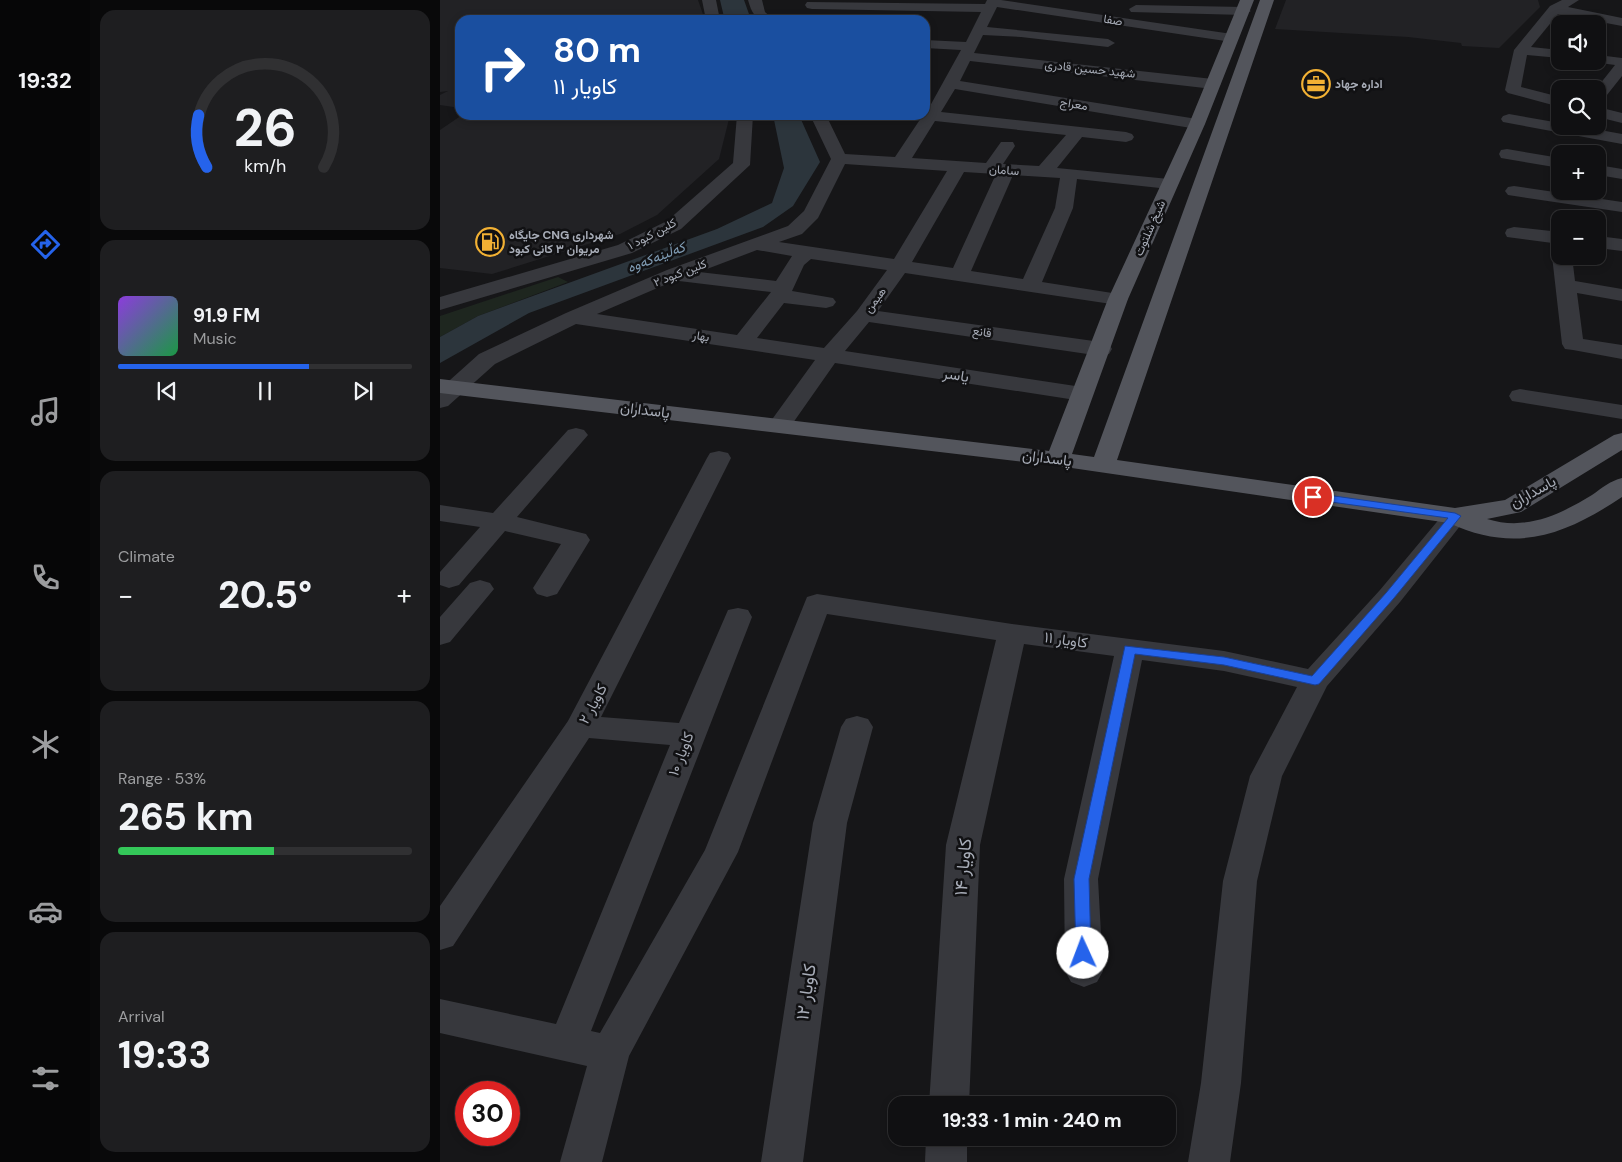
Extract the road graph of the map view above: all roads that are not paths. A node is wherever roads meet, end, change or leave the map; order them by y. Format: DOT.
graph roads {
  1 [pos="709,0"];
  2 [pos="754,0"];
  3 [pos="1267,0"];
  4 [pos="1572,0"];
  5 [pos="814,2"];
  6 [pos="992,4"];
  7 [pos="1246,5"];
  8 [pos="1554,9"];
  9 [pos="713,15"];
  10 [pos="760,15"];
  11 [pos="808,15"];
  12 [pos="1091,16"];
  13 [pos="1128,22"];
  14 [pos="1622,22"];
  15 [pos="980,31"];
  16 [pos="1232,38"];
  17 [pos="1108,43"];
  18 [pos="930,45"];
  19 [pos="1521,50"];
  20 [pos="968,51"];
  21 [pos="1551,53"];
  22 [pos="1606,60"];
  23 [pos="1622,62"];
  24 [pos="1622,66"];
  25 [pos="1073,70"];
  26 [pos="1146,75"];
  27 [pos="1616,83"];
  28 [pos="951,84"];
  29 [pos="1213,84"];
  30 [pos="1135,86"];
  31 [pos="1606,91"];
  32 [pos="930,99"];
  33 [pos="941,99"];
  34 [pos="1551,100"];
  35 [pos="1110,109"];
  36 [pos="1606,114"];
  37 [pos="1147,115"];
  38 [pos="930,116"];
  39 [pos="1199,116"];
  40 [pos="1622,118"];
  41 [pos="1509,119"];
  42 [pos="745,120"];
  43 [pos="820,120"];
  44 [pos="927,120"];
  45 [pos="1078,132"];
  46 [pos="1622,139"];
  47 [pos="1007,146"];
  48 [pos="1507,154"];
  49 [pos="1110,156"];
  50 [pos="839,159"];
  51 [pos="1551,161"];
  52 [pos="901,162"];
  53 [pos="958,167"];
  54 [pos="999,170"];
  55 [pos="1606,171"];
  56 [pos="1043,173"];
  57 [pos="1069,174"];
  58 [pos="1622,174"];
  59 [pos="1169,184"];
  60 [pos="1514,191"];
  61 [pos="1622,207"];
  62 [pos="1514,233"];
  63 [pos="1551,237"];
  64 [pos="1606,243"];
  65 [pos="757,245"];
  66 [pos="1622,245"];
  67 [pos="807,252"];
  68 [pos="1563,265"];
  69 [pos="899,267"];
  70 [pos="674,274"];
  71 [pos="960,274"];
  72 [pos="1566,285"];
  73 [pos="1030,286"];
  74 [pos="782,292"];
  75 [pos="1622,295"];
  76 [pos="1118,299"];
  77 [pos="826,302"];
  78 [pos="440,304"];
  79 [pos="864,315"];
  80 [pos="573,317"];
  81 [pos="742,343"];
  82 [pos="1101,349"];
  83 [pos="1622,352"];
  84 [pos="830,355"];
  85 [pos="444,392"];
  86 [pos="1082,394"];
  87 [pos="1520,396"];
  88 [pos="1622,412"];
  89 [pos="780,425"];
  90 [pos="576,435"];
  91 [pos="1622,440"];
  92 [pos="718,458"];
  93 [pos="1058,459"];
  94 [pos="1103,465"];
  95 [pos="1622,486"];
  96 [pos="440,513"];
  97 [pos="1455,516"];
  98 [pos="499,522"];
  99 [pos="449,579"];
  100 [pos="547,588"];
  101 [pos="480,589"];
  102 [pos="738,617"];
  103 [pos="443,628"];
  104 [pos="1012,633"];
  105 [pos="1130,649"];
  106 [pos="1315,681"];
  107 [pos="581,726"];
  108 [pos="856,727"];
  109 [pos="687,735"];
  110 [pos="440,935"];
  111 [pos="1084,971"];
  112 [pos="440,1016"];
  113 [pos="567,1043"];
  114 [pos="610,1053"];
  115 [pos="949,1096"];
  116 [pos="947,1146"];
  117 [pos="581,1162"];
  118 [pos="782,1162"];
  119 [pos="946,1162"];
  120 [pos="1209,1162"];
  1 -- 9 [label="street"];
  2 -- 10 [label="street"];
  3 -- 94 [label="main road"];
  4 -- 8 [label="street"];
  5 -- 6 [label="street, صفا"];
  5 -- 11 [label="street"];
  6 -- 12 [label="street, صفا"];
  6 -- 15 [label="street"];
  7 -- 12 [label="street"];
  7 -- 16 [label="main road, شیخ شلتوت"];
  8 -- 14 [label="street"];
  8 -- 19 [label="street"];
  12 -- 13 [label="street, صفا"];
  13 -- 16 [label="street, صفا"];
  13 -- 17 [label="street"];
  15 -- 17 [label="street"];
  15 -- 20 [label="street"];
  16 -- 29 [label="main road, شیخ شلتوت"];
  17 -- 25 [label="street"];
  18 -- 20 [label="street, شهید حسین قادری"];
  19 -- 21 [label="street"];
  19 -- 34 [label="street"];
  20 -- 25 [label="street, شهید حسین قادری"];
  20 -- 28 [label="street"];
  22 -- 23 [label="street"];
  24 -- 27 [label="street"];
  25 -- 26 [label="street, شهید حسین قادری"];
  26 -- 29 [label="street, شهید حسین قادری"];
  26 -- 30 [label="street"];
  27 -- 31 [label="street"];
  28 -- 33 [label="street"];
  28 -- 35 [label="street, معراج"];
  29 -- 39 [label="main road, شیخ شلتوت"];
  32 -- 33 [label="street"];
  33 -- 38 [label="street"];
  35 -- 37 [label="street, معراج"];
  35 -- 39 [label="street"];
  36 -- 40 [label="street"];
  37 -- 39 [label="street, معراج"];
  37 -- 49 [label="street"];
  38 -- 45 [label="street"];
  39 -- 59 [label="main road, شیخ شلتوت"];
  41 -- 46 [label="street"];
  42 -- 78 [label="street, کلین کبود ۱"];
  43 -- 50 [label="street"];
  44 -- 52 [label="street"];
  45 -- 49 [label="street"];
  45 -- 56 [label="street"];
  47 -- 54 [label="street"];
  48 -- 51 [label="street"];
  49 -- 57 [label="street, سامان"];
  49 -- 59 [label="street, سامان"];
  50 -- 52 [label="street, سامان"];
  50 -- 65 [label="street, کلین کبود ۲"];
  52 -- 53 [label="street, سامان"];
  53 -- 54 [label="street, سامان"];
  53 -- 69 [label="street, هیمن"];
  54 -- 56 [label="street, سامان"];
  54 -- 71 [label="street"];
  55 -- 58 [label="street"];
  56 -- 57 [label="street, سامان"];
  57 -- 73 [label="street"];
  59 -- 76 [label="main road, شیخ شلتوت"];
  60 -- 61 [label="street"];
  62 -- 63 [label="street"];
  64 -- 66 [label="street"];
  65 -- 67 [label="street"];
  65 -- 70 [label="street, کلین کبود ۲"];
  67 -- 69 [label="street"];
  67 -- 74 [label="street"];
  68 -- 72 [label="street"];
  69 -- 71 [label="street"];
  69 -- 79 [label="street, هیمن"];
  70 -- 74 [label="street"];
  70 -- 80 [label="street, کلین کبود ۲"];
  71 -- 73 [label="street"];
  72 -- 75 [label="street"];
  72 -- 83 [label="street"];
  73 -- 76 [label="street"];
  74 -- 77 [label="street"];
  74 -- 81 [label="street"];
  76 -- 82 [label="main road, شیخ شلتوت"];
  79 -- 82 [label="street, قانع"];
  79 -- 84 [label="street, هیمن"];
  80 -- 81 [label="street, بهار"];
  80 -- 85 [label="street, کلین کبود ۲"];
  81 -- 84 [label="street, بهار"];
  82 -- 86 [label="main road, شیخ شلتوت"];
  84 -- 86 [label="street, یاسر"];
  84 -- 89 [label="street, هیمن"];
  85 -- 89 [label="main road, پاسداران"];
  86 -- 93 [label="main road, شیخ شلتوت"];
  87 -- 88 [label="street"];
  89 -- 93 [label="main road, پاسداران"];
  90 -- 98 [label="street"];
  91 -- 97 [label="main road, پاسداران"];
  92 -- 107 [label="street, کاویار ۲"];
  93 -- 94 [label="main road, پاسداران"];
  94 -- 97 [label="main road, پاسداران"];
  95 -- 97 [label="main road"];
  96 -- 98 [label="street"];
  97 -- 106 [label="street"];
  98 -- 99 [label="street"];
  98 -- 100 [label="street"];
  101 -- 103 [label="street"];
  102 -- 109 [label="street, کاویار ۱۰"];
  104 -- 105 [label="street, کاویار ۱۱"];
  104 -- 114 [label="street, کاویار ۱۱"];
  104 -- 115 [label="street, کاویار ۱۴"];
  105 -- 106 [label="street, کاویار ۱۱"];
  105 -- 111 [label="street"];
  106 -- 120 [label="street"];
  107 -- 109 [label="street"];
  107 -- 110 [label="street, کاویار ۲"];
  108 -- 118 [label="street, کاویار ۱۲"];
  109 -- 113 [label="street, کاویار ۱۰"];
  112 -- 113 [label="street"];
  113 -- 114 [label="street"];
  114 -- 117 [label="street"];
  116 -- 119 [label="street"];
}
